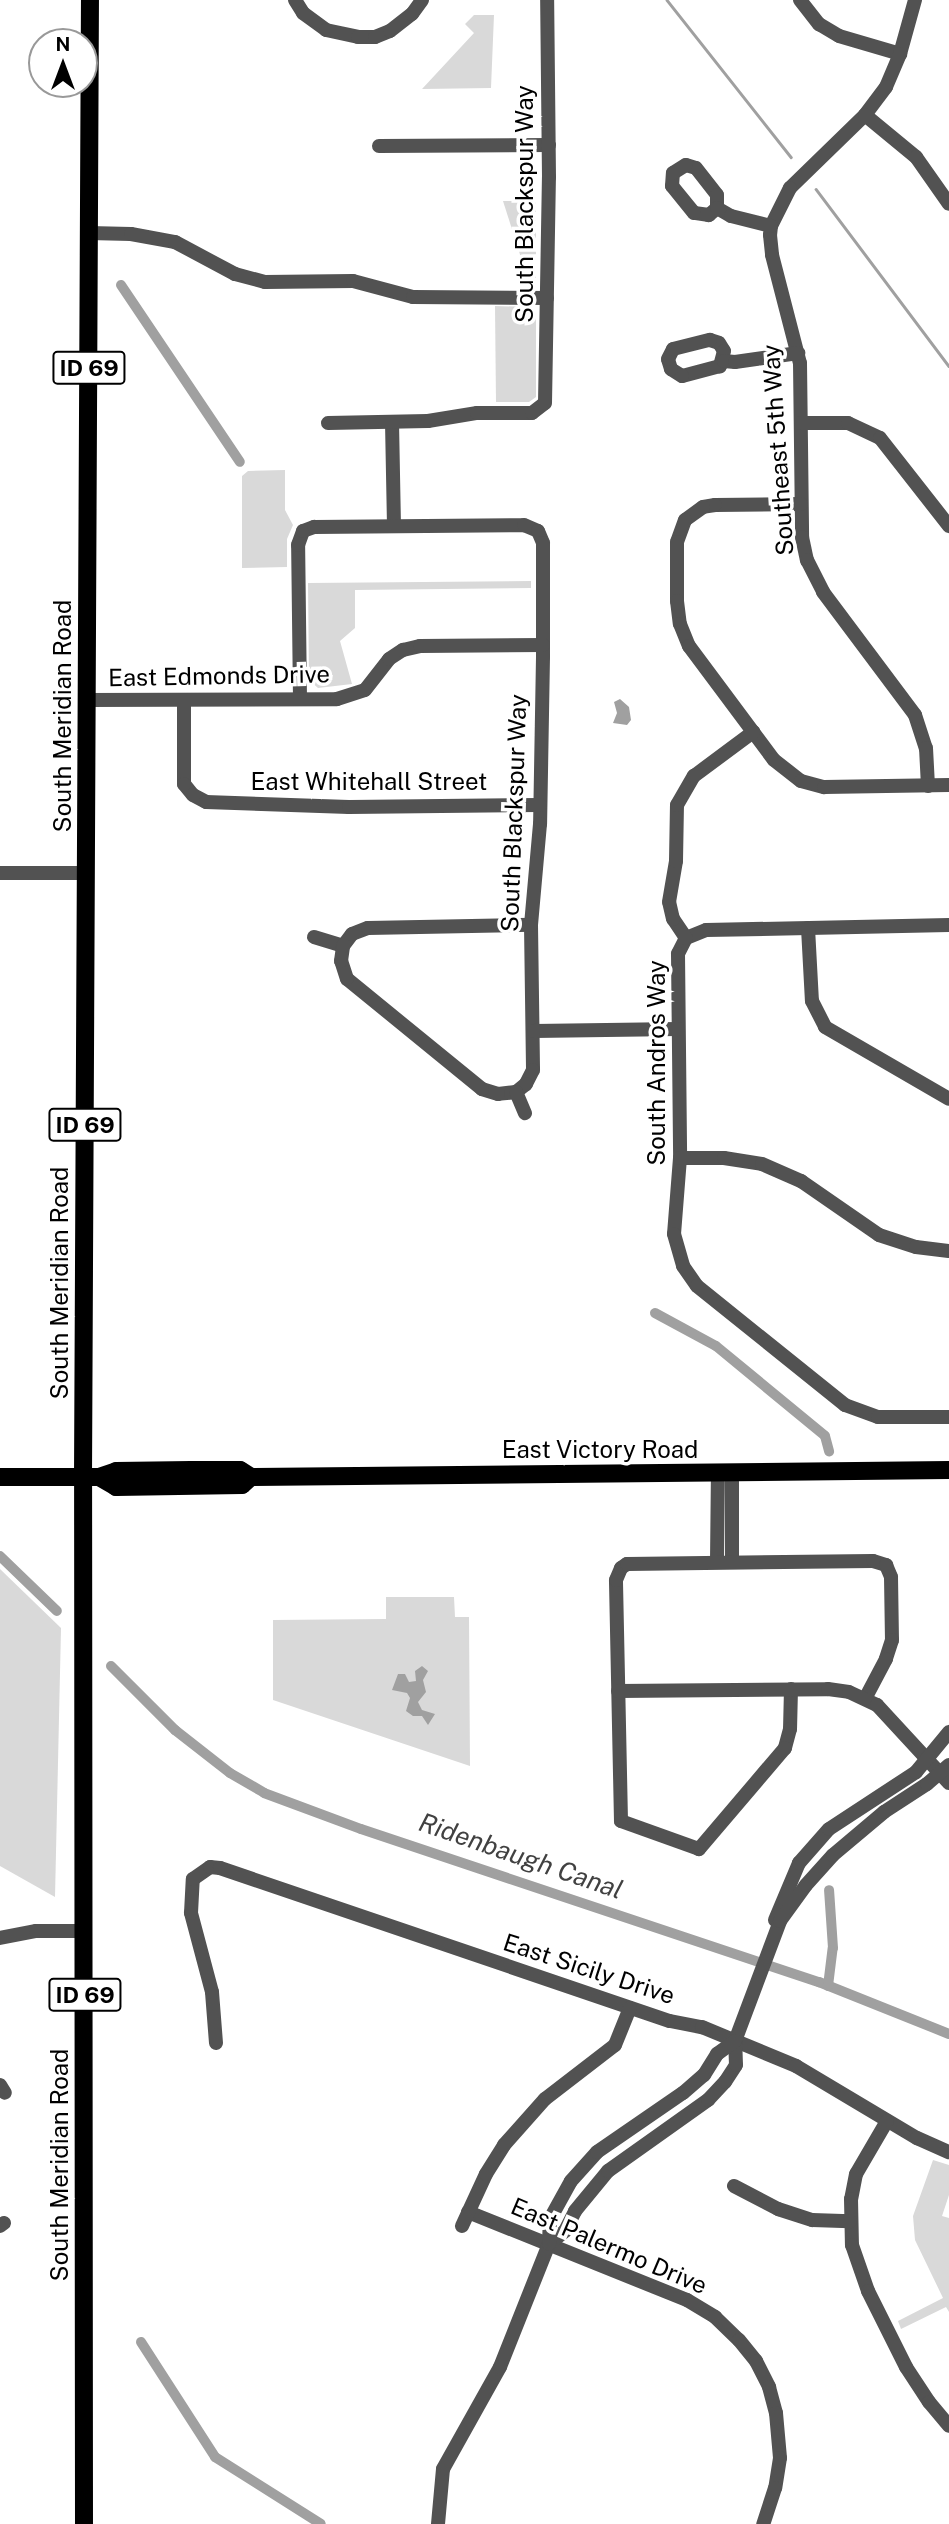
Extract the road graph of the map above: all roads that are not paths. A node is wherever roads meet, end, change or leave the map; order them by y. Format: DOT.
graph roads {
  1 [pos="90,0"];
  2 [pos="295,0"];
  3 [pos="422,0"];
  4 [pos="547,0"];
  5 [pos="800,0"];
  6 [pos="915,0"];
  7 [pos="900,54"];
  8 [pos="865,115"];
  9 [pos="549,145"];
  10 [pos="379,146"];
  11 [pos="949,204"];
  12 [pos="717,208"];
  13 [pos="771,226"];
  14 [pos="89,233"];
  15 [pos="547,298"];
  16 [pos="798,353"];
  17 [pos="724,361"];
  18 [pos="393,422"];
  19 [pos="328,423"];
  20 [pos="801,423"];
  21 [pos="801,504"];
  22 [pos="394,526"];
  23 [pos="949,526"];
  24 [pos="543,645"];
  25 [pos="300,699"];
  26 [pos="87,700"];
  27 [pos="184,700"];
  28 [pos="753,732"];
  29 [pos="949,785"];
  30 [pos="928,786"];
  31 [pos="540,804"];
  32 [pos="0,873"];
  33 [pos="87,873"];
  34 [pos="531,925"];
  35 [pos="949,925"];
  36 [pos="807,928"];
  37 [pos="314,937"];
  38 [pos="686,938"];
  39 [pos="343,946"];
  40 [pos="678,1030"];
  41 [pos="534,1031"];
  42 [pos="516,1092"];
  43 [pos="949,1099"];
  44 [pos="525,1112"];
  45 [pos="680,1158"];
  46 [pos="949,1251"];
  47 [pos="949,1417"];
  48 [pos="949,1470"];
  49 [pos="725,1473"];
  50 [pos="91,1477"];
  51 [pos="0,1478"];
  52 [pos="725,1562"];
  53 [pos="790,1689"];
  54 [pos="618,1691"];
  55 [pos="866,1698"];
  56 [pos="949,1732"];
  57 [pos="927,1759"];
  58 [pos="946,1774"];
  59 [pos="85,1931"];
  60 [pos="0,1937"];
  61 [pos="768,1952"];
  62 [pos="630,2008"];
  63 [pos="735,2041"];
  64 [pos="216,2043"];
  65 [pos="887,2121"];
  66 [pos="949,2152"];
  67 [pos="734,2186"];
  68 [pos="468,2212"];
  69 [pos="850,2221"];
  70 [pos="462,2226"];
  71 [pos="549,2244"];
  72 [pos="949,2426"];
  73 [pos="85,2524"];
  74 [pos="438,2524"];
  75 [pos="763,2524"];
  1 -- 14 [label="main road, South Meridian Road / ID 69"];
  2 -- 3 [label="street"];
  4 -- 9 [label="street, South Blackspur Way"];
  5 -- 7 [label="street"];
  6 -- 7 [label="street"];
  7 -- 8 [label="street"];
  8 -- 11 [label="street"];
  8 -- 13 [label="street"];
  9 -- 10 [label="street"];
  9 -- 15 [label="street, South Blackspur Way"];
  12 -- 13 [label="street"];
  13 -- 16 [label="street, Southeast 5th Way"];
  14 -- 15 [label="street"];
  14 -- 26 [label="main road, South Meridian Road / ID 69"];
  15 -- 18 [label="street, South Blackspur Way"];
  16 -- 17 [label="street"];
  16 -- 20 [label="street, Southeast 5th Way"];
  18 -- 19 [label="street"];
  18 -- 22 [label="street"];
  20 -- 21 [label="street, Southeast 5th Way"];
  20 -- 23 [label="street"];
  21 -- 28 [label="street"];
  21 -- 30 [label="street, Southeast 5th Way"];
  22 -- 24 [label="street, South Blackspur Way"];
  22 -- 25 [label="street"];
  24 -- 25 [label="street, East Edmonds Drive"];
  24 -- 31 [label="street, South Blackspur Way"];
  25 -- 27 [label="street, East Edmonds Drive"];
  26 -- 27 [label="street, East Edmonds Drive"];
  26 -- 33 [label="main road, South Meridian Road / ID 69"];
  27 -- 31 [label="street, East Whitehall Street"];
  28 -- 30 [label="street"];
  28 -- 38 [label="street, South Andros Way"];
  29 -- 30 [label="street"];
  31 -- 34 [label="street, South Blackspur Way"];
  32 -- 33 [label="street"];
  33 -- 50 [label="main road, South Meridian Road / ID 69"];
  34 -- 39 [label="street"];
  34 -- 41 [label="street, South Blackspur Way"];
  35 -- 36 [label="street"];
  36 -- 38 [label="street"];
  36 -- 43 [label="street"];
  37 -- 39 [label="street"];
  38 -- 40 [label="street, South Andros Way"];
  39 -- 42 [label="street"];
  40 -- 41 [label="street"];
  40 -- 45 [label="street, South Andros Way"];
  41 -- 42 [label="street, South Blackspur Way"];
  42 -- 44 [label="street"];
  45 -- 46 [label="street"];
  45 -- 47 [label="street, South Andros Way"];
  48 -- 49 [label="main road, East Victory Road"];
  49 -- 50 [label="main road, East Victory Road"];
  49 -- 52 [label="street"];
  50 -- 51 [label="main road, East Victory Road"];
  50 -- 59 [label="main road, South Meridian Road / ID 69"];
  52 -- 54 [label="street"];
  52 -- 55 [label="street"];
  53 -- 54 [label="street"];
  53 -- 54 [label="street"];
  53 -- 55 [label="street"];
  55 -- 57 [label="street"];
  56 -- 57 [label="street"];
  57 -- 58 [label="street"];
  57 -- 61 [label="street"];
  58 -- 61 [label="street"];
  59 -- 60 [label="street"];
  59 -- 73 [label="main road, South Meridian Road / ID 69"];
  61 -- 63 [label="street"];
  62 -- 63 [label="street, East Sicily Drive"];
  62 -- 64 [label="street, East Sicily Drive"];
  62 -- 68 [label="street"];
  63 -- 65 [label="street, East Sicily Drive"];
  63 -- 71 [label="street"];
  63 -- 71 [label="street"];
  65 -- 66 [label="street, East Sicily Drive"];
  65 -- 69 [label="street"];
  67 -- 69 [label="street"];
  68 -- 70 [label="street"];
  68 -- 71 [label="street, East Palermo Drive"];
  69 -- 72 [label="street"];
  71 -- 74 [label="street"];
  71 -- 75 [label="street, East Palermo Drive"];
}
